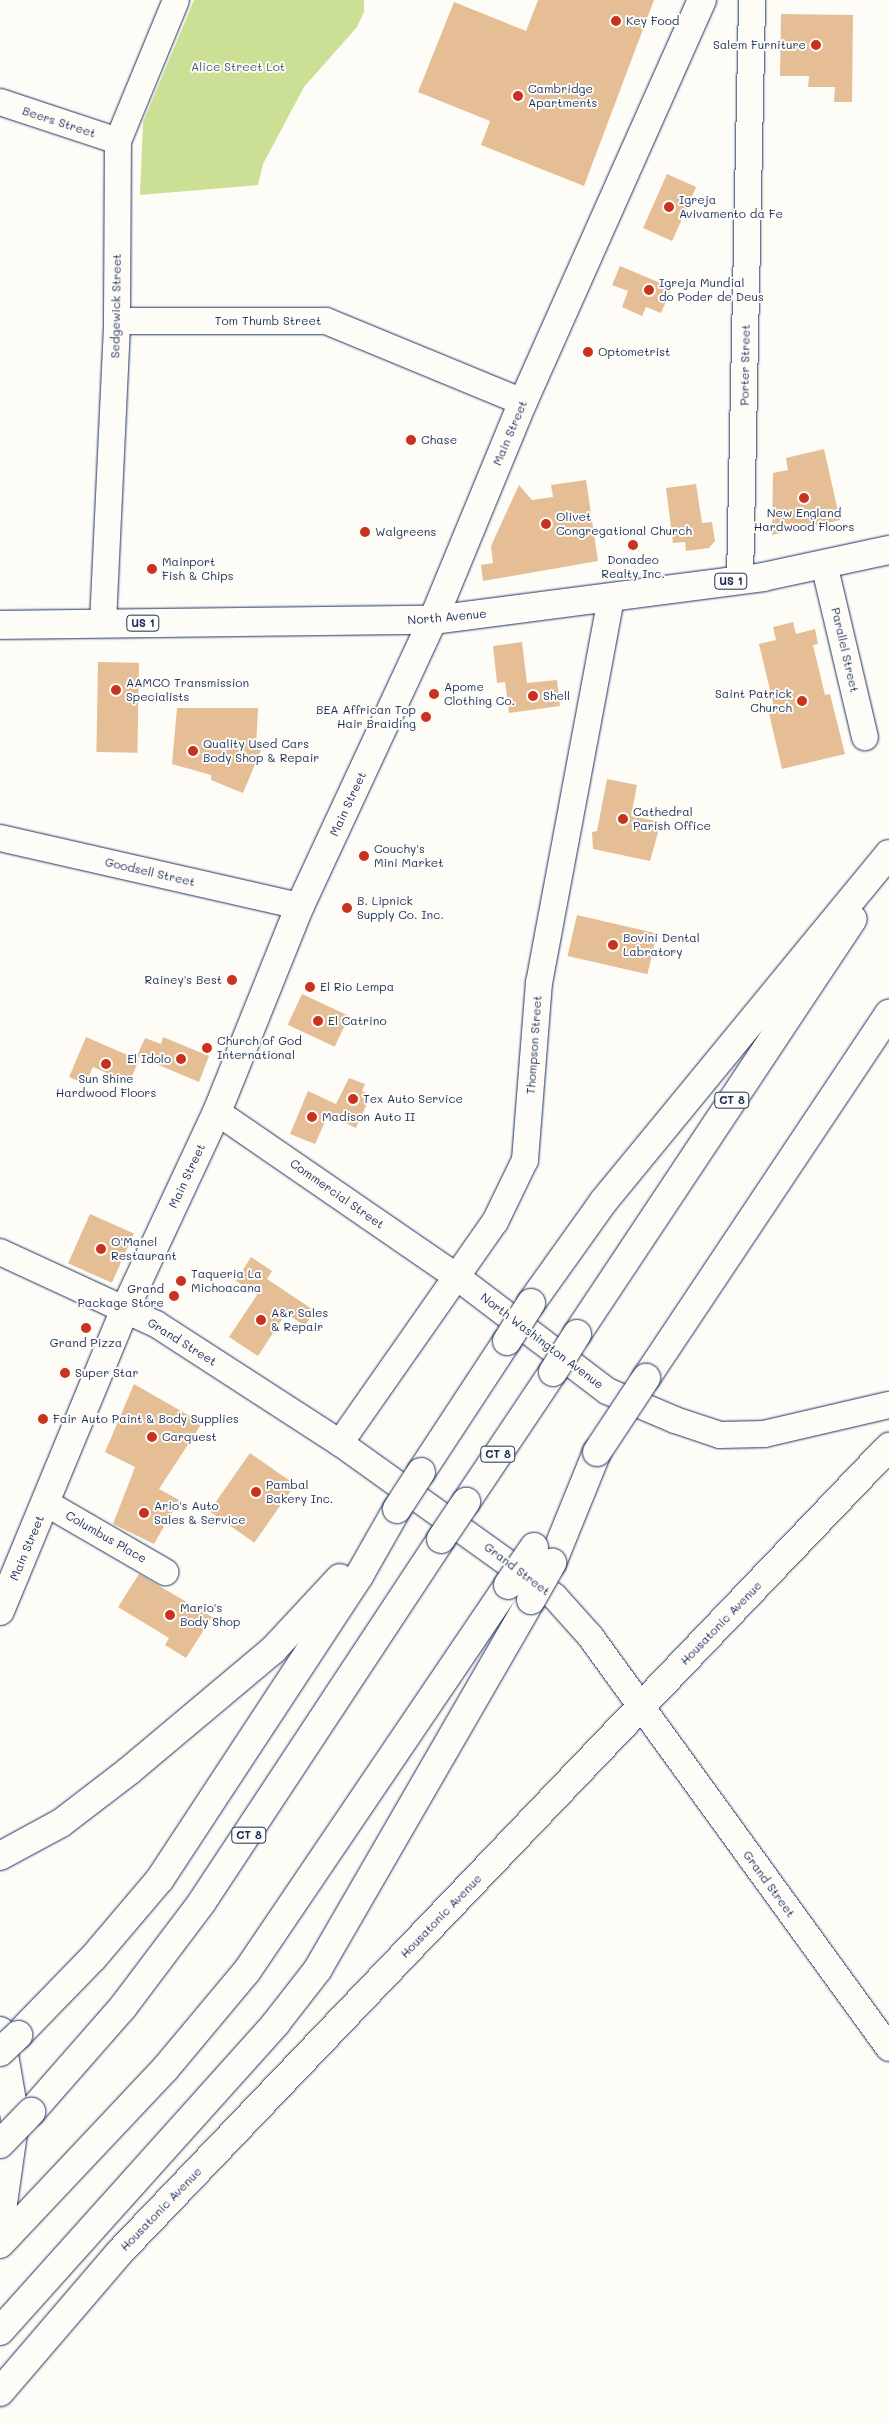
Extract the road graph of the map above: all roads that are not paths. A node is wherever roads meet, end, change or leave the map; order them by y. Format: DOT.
graph roads {
  1 [pos="176,0"];
  2 [pos="702,0"];
  3 [pos="752,0"];
  4 [pos="0,102"];
  5 [pos="118,141"];
  6 [pos="117,321"];
  7 [pos="523,402"];
  8 [pos="889,550"];
  9 [pos="824,564"];
  10 [pos="740,580"];
  11 [pos="611,598"];
  12 [pos="433,620"];
  13 [pos="103,623"];
  14 [pos="0,625"];
  15 [pos="865,737"];
  16 [pos="0,838"];
  17 [pos="889,854"];
  18 [pos="889,866"];
  19 [pos="300,906"];
  20 [pos="889,1014"];
  21 [pos="217,1112"];
  22 [pos="0,1252"];
  23 [pos="457,1277"];
  24 [pos="126,1309"];
  25 [pos="889,1405"];
  26 [pos="340,1443"];
  27 [pos="889,1447"];
  28 [pos="46,1503"];
  29 [pos="396,1509"];
  30 [pos="543,1555"];
  31 [pos="165,1572"];
  32 [pos="0,1611"];
  33 [pos="640,1707"];
  34 [pos="0,1856"];
  35 [pos="6,2039"];
  36 [pos="889,2048"];
  37 [pos="0,2144"];
  38 [pos="10,2225"];
  39 [pos="0,2244"];
  40 [pos="0,2331"];
  41 [pos="0,2392"];
  1 -- 5 [label="street, Sedgewick Street"];
  2 -- 7 [label="main road, Main Street"];
  3 -- 10 [label="street, Porter Street"];
  4 -- 5 [label="street, Beers Street"];
  5 -- 6 [label="street, Sedgewick Street"];
  6 -- 7 [label="street, Tom Thumb Street"];
  6 -- 13 [label="street, Sedgewick Street"];
  7 -- 12 [label="main road, Main Street"];
  8 -- 9 [label="main road, North Avenue / US 1"];
  9 -- 10 [label="main road, North Avenue / US 1"];
  9 -- 15 [label="street, Parallel Street"];
  10 -- 11 [label="main road, North Avenue / US 1"];
  11 -- 12 [label="main road, North Avenue / US 1"];
  11 -- 23 [label="street, Thompson Street"];
  12 -- 13 [label="main road, North Avenue / US 1"];
  12 -- 19 [label="main road, Main Street"];
  13 -- 14 [label="main road, North Avenue / US 1"];
  16 -- 19 [label="street, Goodsell Street"];
  17 -- 29 [label="main road, bridge"];
  18 -- 37 [label="main road, CT 8, bridge"];
  19 -- 21 [label="main road, Main Street"];
  20 -- 30 [label="main road, bridge"];
  21 -- 23 [label="street, Commercial Street"];
  21 -- 24 [label="main road, Main Street"];
  22 -- 24 [label="street, Grand Street"];
  23 -- 25 [label="street, North Washington Avenue"];
  23 -- 26 [label="street, Thompson Street"];
  24 -- 26 [label="street, Grand Street"];
  24 -- 28 [label="main road, Main Street"];
  26 -- 33 [label="street, Grand Street"];
  27 -- 33 [label="main road, Housatonic Avenue"];
  28 -- 31 [label="street, Columbus Place"];
  28 -- 32 [label="main road, Main Street"];
  29 -- 34 [label="main road"];
  29 -- 35 [label="main road"];
  30 -- 38 [label="main road, bridge"];
  30 -- 40 [label="main road, bridge"];
  33 -- 36 [label="street, Grand Street"];
  33 -- 41 [label="main road, Housatonic Avenue"];
  35 -- 38 [label="main road"];
  38 -- 39 [label="main road"];
}
